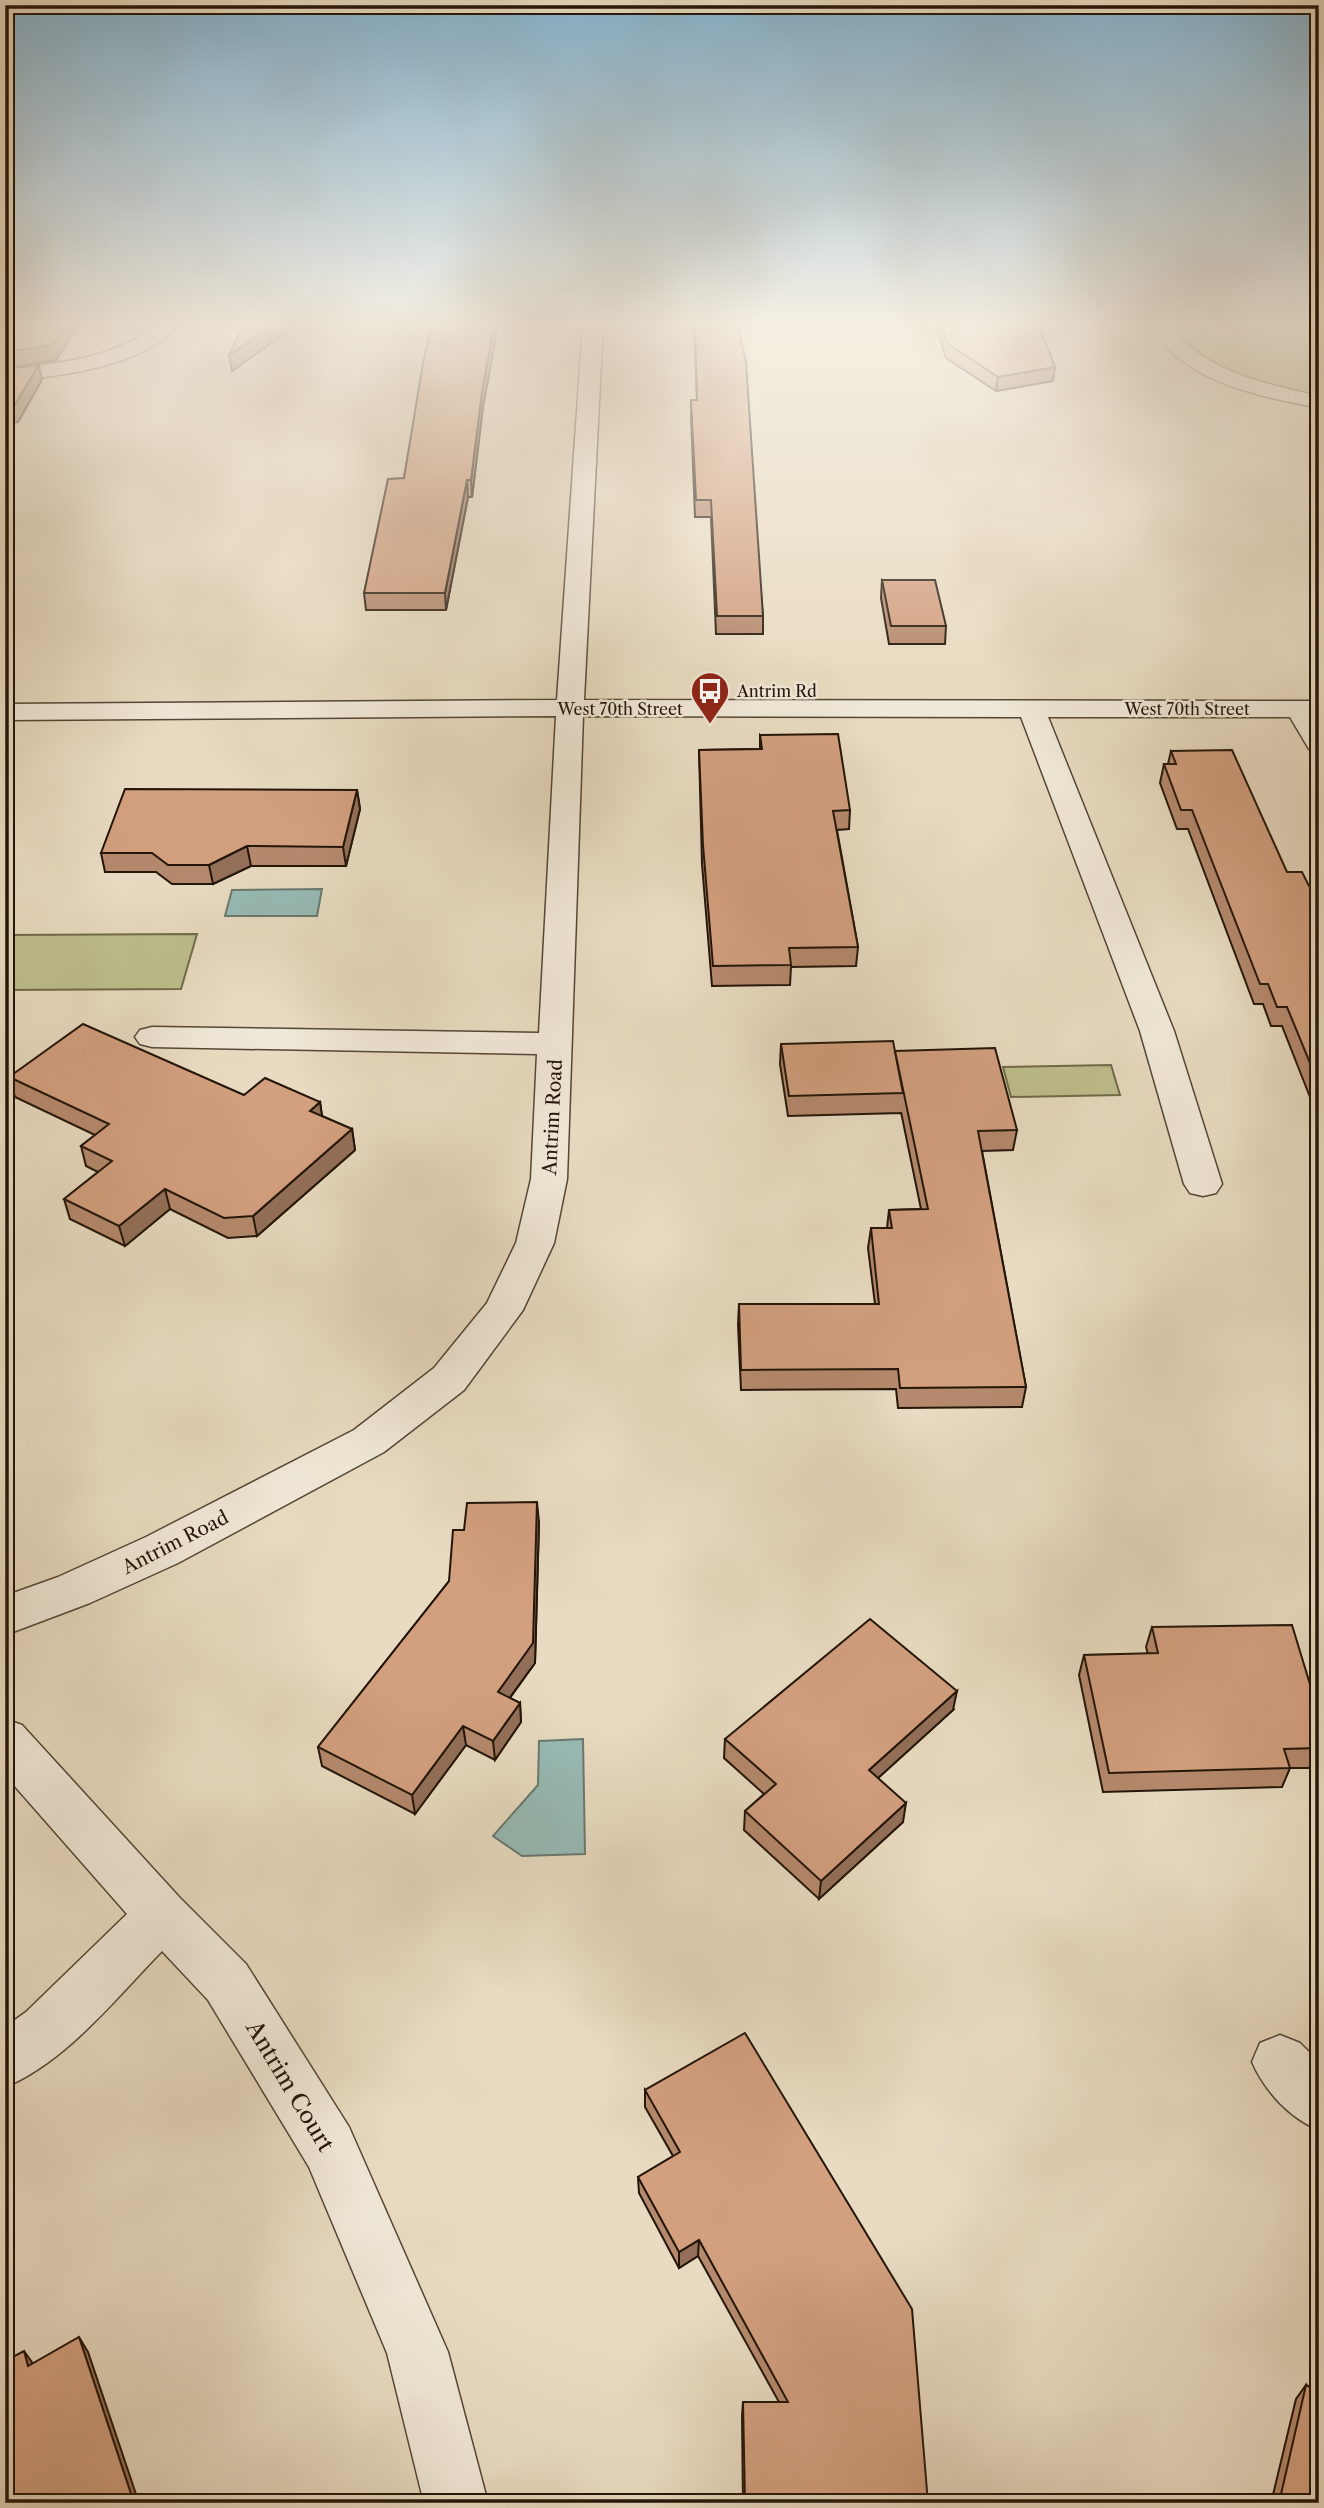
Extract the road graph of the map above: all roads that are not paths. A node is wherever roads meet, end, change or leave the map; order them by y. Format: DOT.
graph roads {
  1 [pos="586,441"];
  2 [pos="570,708"];
  3 [pos="1309,709"];
  4 [pos="1032,710"];
  5 [pos="5,712"];
  6 [pos="1319,743"];
  7 [pos="152,1037"];
  8 [pos="556,1044"];
  9 [pos="1203,1184"];
  10 [pos="5,1616"];
  11 [pos="5,1740"];
  12 [pos="162,1915"];
  13 [pos="5,2060"];
  14 [pos="1280,2062"];
  15 [pos="1319,2102"];
  16 [pos="456,2503"];
  1 -- 2 [label="street, Antrim Road"];
  2 -- 4 [label="street, West 70th Street"];
  2 -- 5 [label="street, West 70th Street"];
  2 -- 8 [label="street, Antrim Road"];
  3 -- 4 [label="street, West 70th Street"];
  3 -- 6 [label="street"];
  4 -- 9 [label="street"];
  7 -- 8 [label="street"];
  8 -- 10 [label="street, Antrim Road"];
  11 -- 12 [label="street, Antrim Court"];
  12 -- 13 [label="street"];
  12 -- 16 [label="street, Antrim Court"];
  14 -- 15 [label="street"];
}
